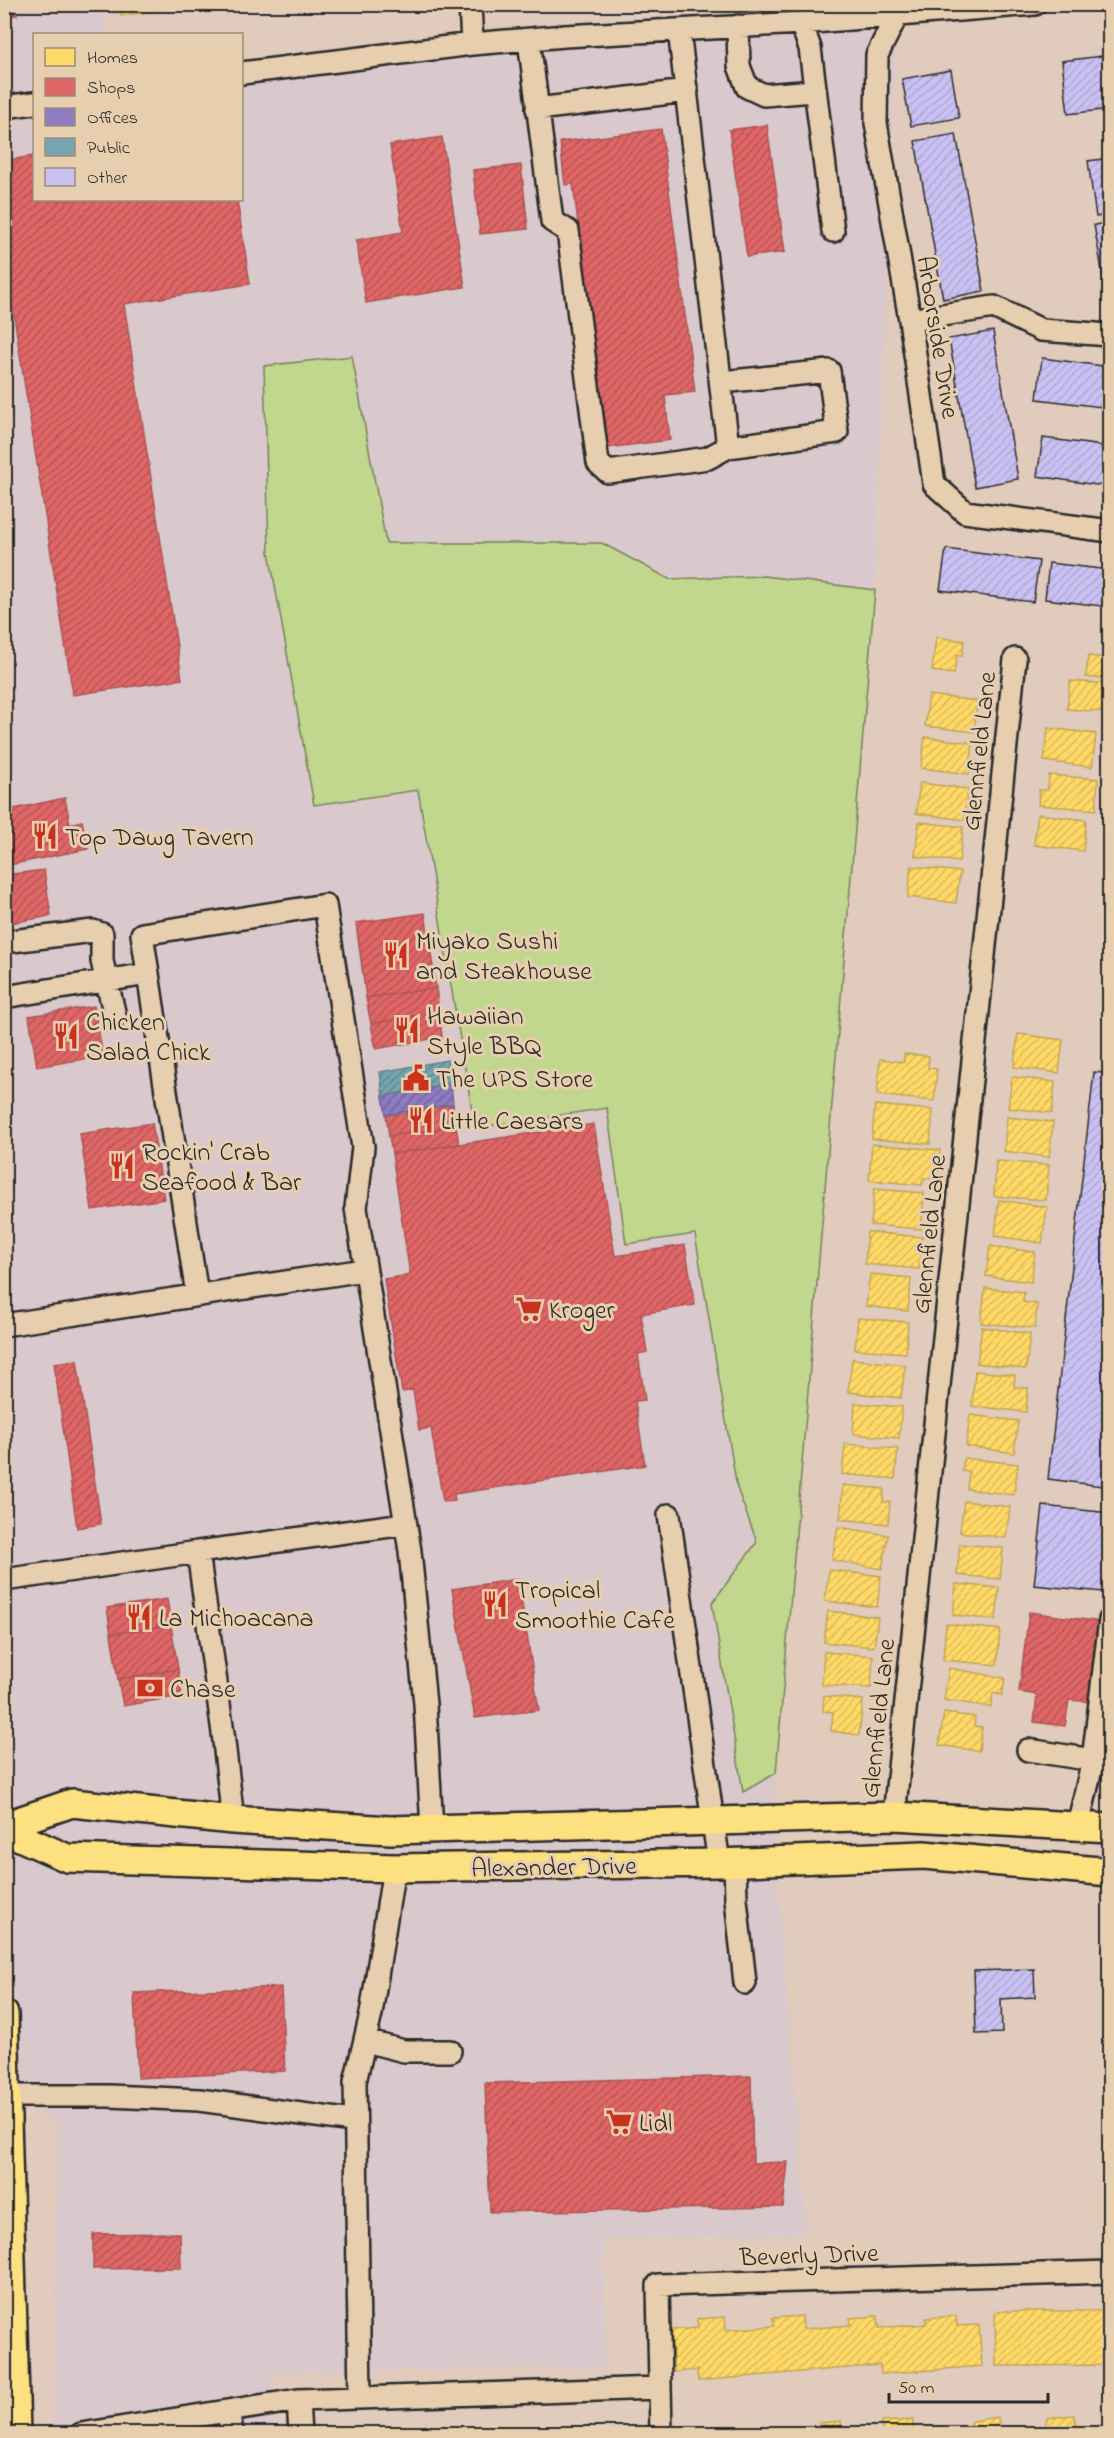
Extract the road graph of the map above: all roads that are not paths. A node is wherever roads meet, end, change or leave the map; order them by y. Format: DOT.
graph roads {
  1 [pos="470,4"];
  2 [pos="1035,4"];
  3 [pos="1011,5"];
  4 [pos="896,17"];
  5 [pos="801,24"];
  6 [pos="738,26"];
  7 [pos="679,30"];
  8 [pos="529,40"];
  9 [pos="472,44"];
  10 [pos="243,73"];
  11 [pos="687,91"];
  12 [pos="814,91"];
  13 [pos="33,103"];
  14 [pos="4,107"];
  15 [pos="537,109"];
  16 [pos="834,231"];
  17 [pos="910,320"];
  18 [pos="1110,335"];
  19 [pos="722,382"];
  20 [pos="728,447"];
  21 [pos="1110,531"];
  22 [pos="1015,659"];
  23 [pos="4,942"];
  24 [pos="148,974"];
  25 [pos="107,981"];
  26 [pos="4,997"];
  27 [pos="115,1016"];
  28 [pos="364,1270"];
  29 [pos="197,1295"];
  30 [pos="4,1325"];
  31 [pos="669,1515"];
  32 [pos="405,1524"];
  33 [pos="198,1552"];
  34 [pos="4,1580"];
  35 [pos="1110,1620"];
  36 [pos="1028,1750"];
  37 [pos="1093,1760"];
  38 [pos="894,1816"];
  39 [pos="232,1820"];
  40 [pos="713,1821"];
  41 [pos="1078,1826"];
  42 [pos="4,1828"];
  43 [pos="1110,1828"];
  44 [pos="432,1829"];
  45 [pos="727,1863"];
  46 [pos="394,1868"];
  47 [pos="1110,1872"];
  48 [pos="745,1983"];
  49 [pos="4,2014"];
  50 [pos="365,2041"];
  51 [pos="450,2051"];
  52 [pos="7,2096"];
  53 [pos="353,2121"];
  54 [pos="7,2219"];
  55 [pos="1110,2272"];
  56 [pos="658,2388"];
  57 [pos="360,2397"];
  58 [pos="298,2400"];
  59 [pos="227,2410"];
  60 [pos="115,2431"];
  61 [pos="16,2433"];
  62 [pos="81,2433"];
  63 [pos="233,2433"];
  64 [pos="300,2433"];
  65 [pos="661,2433"];
  1 -- 9 [label="street"];
  2 -- 3 [label="street"];
  3 -- 4 [label="street"];
  4 -- 5 [label="street"];
  4 -- 17 [label="street, Arborside Drive"];
  5 -- 6 [label="street"];
  5 -- 12 [label="street"];
  6 -- 7 [label="street"];
  6 -- 12 [label="street"];
  7 -- 8 [label="street"];
  7 -- 11 [label="street"];
  8 -- 9 [label="street"];
  8 -- 15 [label="street"];
  9 -- 10 [label="street"];
  11 -- 15 [label="street"];
  11 -- 19 [label="street"];
  12 -- 16 [label="street"];
  13 -- 14 [label="street"];
  15 -- 20 [label="street"];
  17 -- 18 [label="street"];
  17 -- 21 [label="street, Arborside Drive"];
  19 -- 20 [label="street"];
  19 -- 20 [label="street"];
  22 -- 38 [label="street, Glennfield Lane"];
  23 -- 25 [label="street"];
  24 -- 25 [label="street"];
  24 -- 28 [label="street"];
  24 -- 29 [label="street"];
  25 -- 26 [label="street"];
  25 -- 27 [label="street"];
  28 -- 29 [label="street"];
  28 -- 32 [label="street"];
  29 -- 30 [label="street"];
  31 -- 40 [label="street"];
  32 -- 33 [label="street"];
  32 -- 44 [label="street"];
  33 -- 34 [label="street"];
  33 -- 39 [label="street"];
  35 -- 37 [label="street"];
  36 -- 37 [label="street"];
  37 -- 41 [label="street"];
  38 -- 40 [label="main road, Alexander Drive"];
  38 -- 41 [label="main road, Alexander Drive"];
  39 -- 42 [label="main road, Alexander Drive"];
  39 -- 44 [label="main road, Alexander Drive"];
  40 -- 44 [label="main road, Alexander Drive"];
  40 -- 45 [label="street"];
  41 -- 43 [label="main road, Alexander Drive"];
  42 -- 46 [label="main road, Alexander Drive"];
  45 -- 46 [label="main road, Alexander Drive"];
  45 -- 47 [label="main road, Alexander Drive"];
  45 -- 48 [label="street"];
  46 -- 50 [label="street"];
  49 -- 52 [label="main road"];
  50 -- 51 [label="street"];
  50 -- 53 [label="street"];
  52 -- 53 [label="street"];
  52 -- 54 [label="main road"];
  53 -- 57 [label="street"];
  54 -- 61 [label="main road"];
  55 -- 56 [label="street, Beverly Drive"];
  56 -- 57 [label="street"];
  56 -- 65 [label="street, Beverly Drive"];
  57 -- 58 [label="street"];
  58 -- 59 [label="street"];
  58 -- 64 [label="street"];
  59 -- 60 [label="street"];
  59 -- 63 [label="street"];
  60 -- 62 [label="street"];
}
